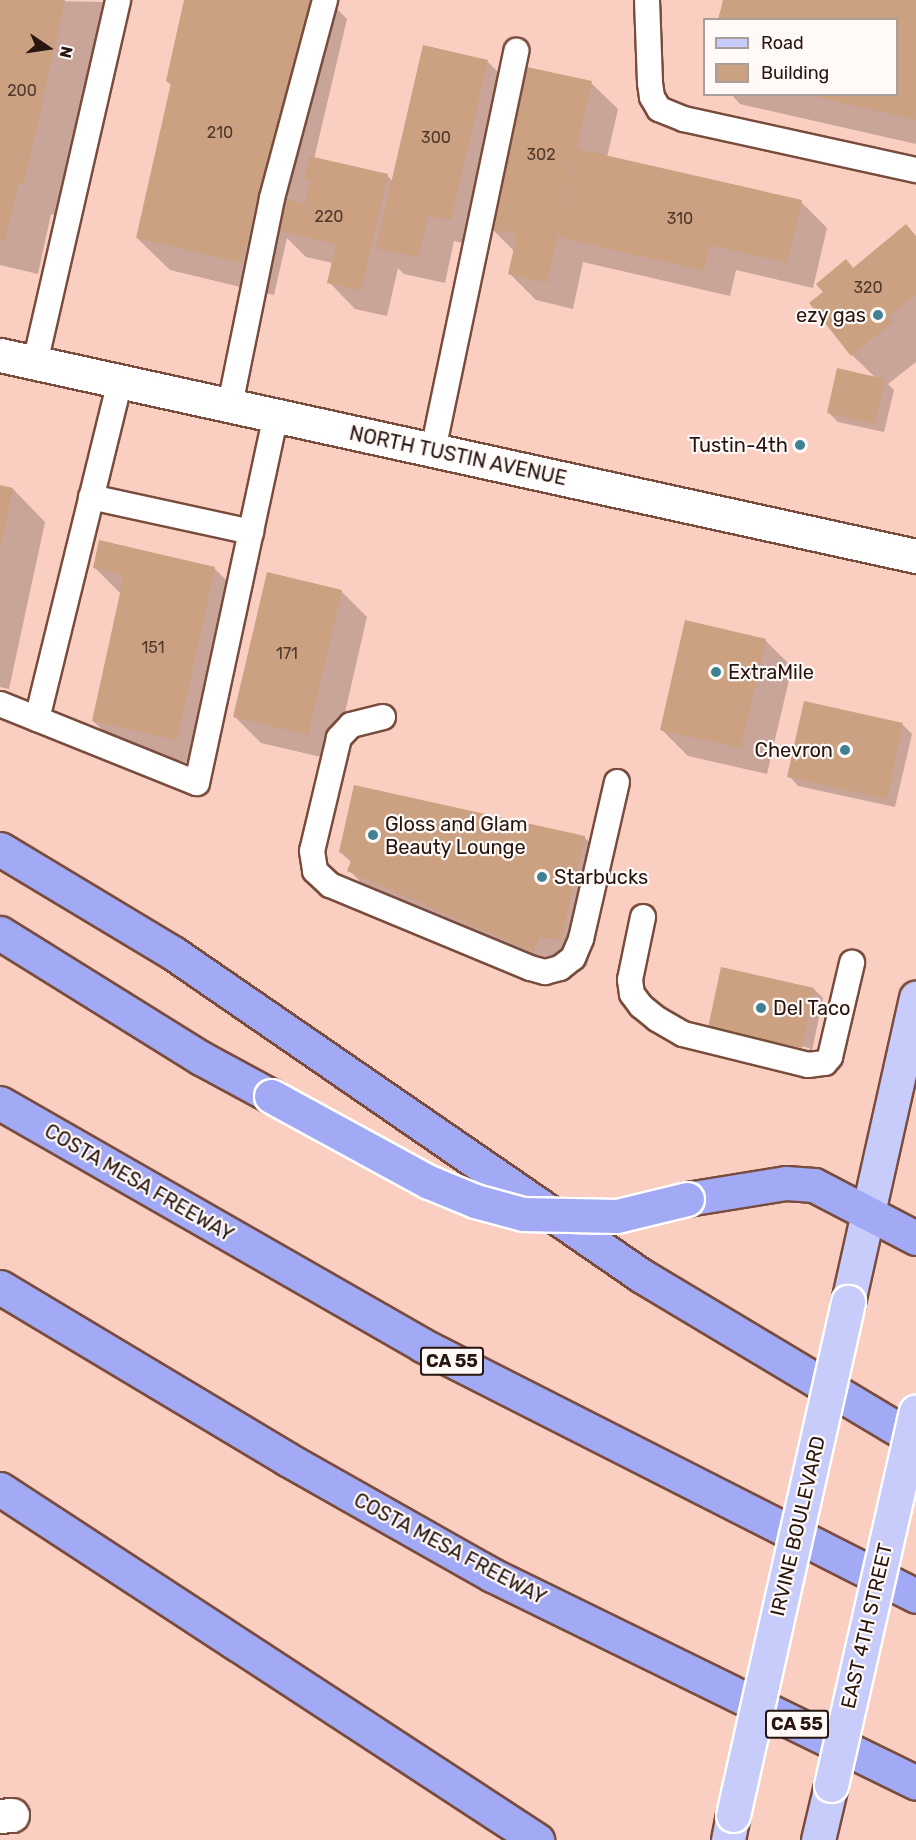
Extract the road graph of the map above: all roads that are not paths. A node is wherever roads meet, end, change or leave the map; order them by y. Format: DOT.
graph roads {
  1 [pos="118,0"];
  2 [pos="325,0"];
  3 [pos="647,0"];
  4 [pos="516,51"];
  5 [pos="916,170"];
  6 [pos="0,355"];
  7 [pos="35,363"];
  8 [pos="120,381"];
  9 [pos="230,405"];
  10 [pos="276,416"];
  11 [pos="433,450"];
  12 [pos="91,497"];
  13 [pos="251,532"];
  14 [pos="916,556"];
  15 [pos="0,704"];
  16 [pos="383,717"];
  17 [pos="37,719"];
  18 [pos="617,782"];
  19 [pos="0,849"];
  20 [pos="643,917"];
  21 [pos="0,933"];
  22 [pos="0,960"];
  23 [pos="852,963"];
  24 [pos="916,998"];
  25 [pos="201,1058"];
  26 [pos="0,1103"];
  27 [pos="868,1212"];
  28 [pos="916,1238"];
  29 [pos="0,1287"];
  30 [pos="0,1310"];
  31 [pos="916,1412"];
  32 [pos="916,1440"];
  33 [pos="287,1459"];
  34 [pos="0,1489"];
  35 [pos="916,1596"];
  36 [pos="916,1783"];
  37 [pos="731,1827"];
  38 [pos="537,1840"];
  39 [pos="818,1840"];
  1 -- 7 [label="lane"];
  2 -- 9 [label="lane"];
  3 -- 5 [label="lane"];
  4 -- 11 [label="lane"];
  6 -- 7 [label="main road, NORTH TUSTIN AVENUE"];
  7 -- 8 [label="main road, NORTH TUSTIN AVENUE"];
  8 -- 9 [label="main road, NORTH TUSTIN AVENUE"];
  8 -- 12 [label="lane"];
  9 -- 10 [label="main road, NORTH TUSTIN AVENUE"];
  10 -- 11 [label="main road, NORTH TUSTIN AVENUE"];
  10 -- 13 [label="lane"];
  11 -- 14 [label="main road, NORTH TUSTIN AVENUE"];
  12 -- 13 [label="lane"];
  12 -- 17 [label="lane"];
  13 -- 17 [label="lane"];
  15 -- 17 [label="lane"];
  16 -- 18 [label="lane"];
  19 -- 32 [label="highway"];
  20 -- 23 [label="lane"];
  21 -- 25 [label="highway"];
  22 -- 25 [label="highway"];
  24 -- 27 [label="main road"];
  25 -- 27 [label="highway, bridge"];
  26 -- 35 [label="highway, COSTA MESA FREEWAY / CA 55"];
  27 -- 28 [label="highway"];
  27 -- 37 [label="main road, IRVINE BOULEVARD, bridge"];
  29 -- 33 [label="highway, COSTA MESA FREEWAY / CA 55"];
  30 -- 33 [label="highway"];
  31 -- 39 [label="main road, EAST 4TH STREET, bridge"];
  33 -- 36 [label="highway, COSTA MESA FREEWAY / CA 55"];
  34 -- 38 [label="highway"];
}
